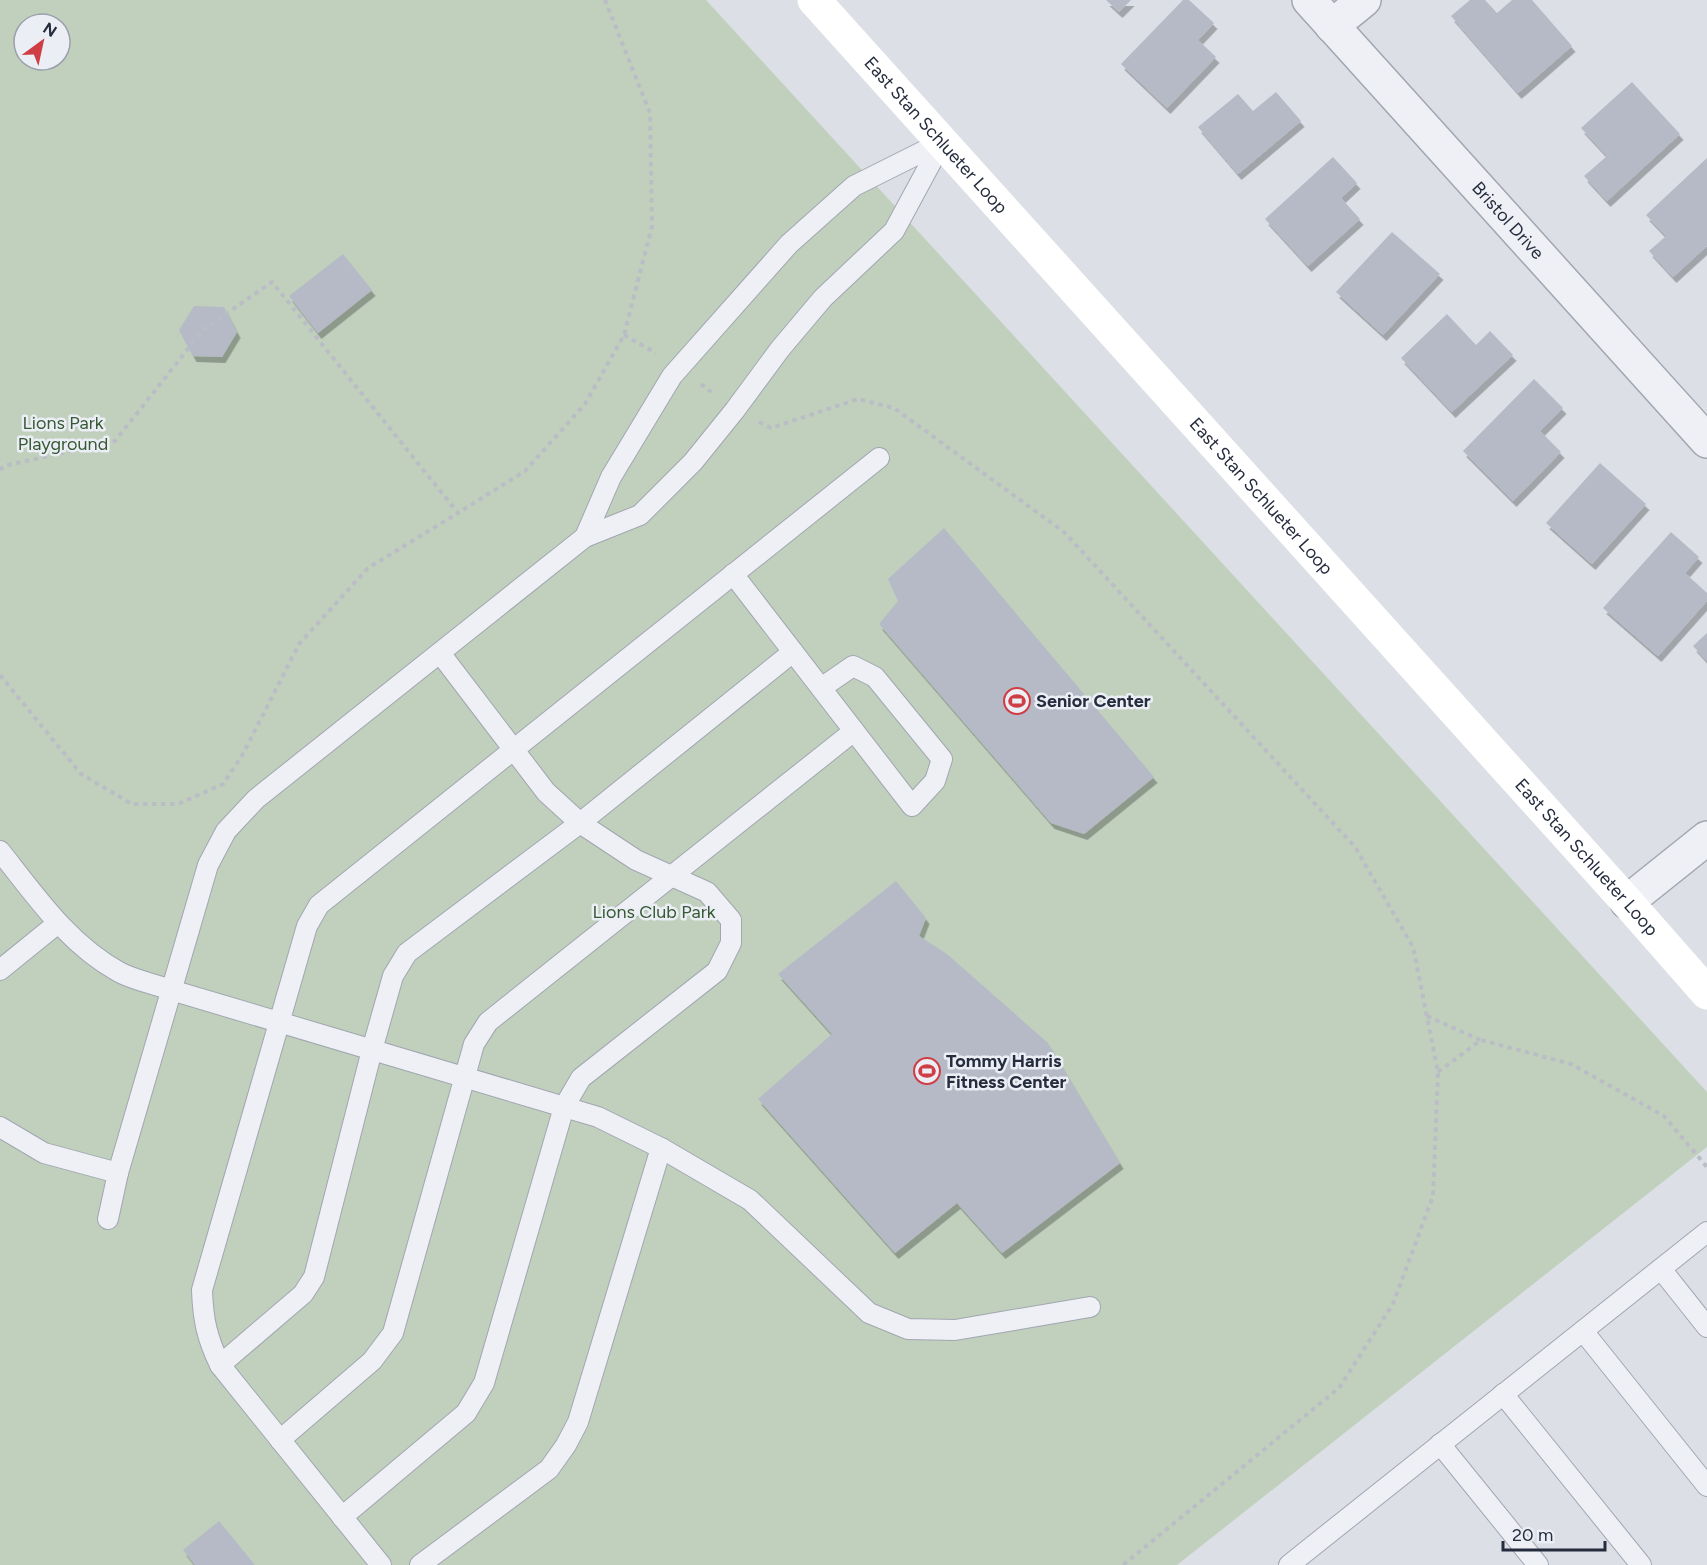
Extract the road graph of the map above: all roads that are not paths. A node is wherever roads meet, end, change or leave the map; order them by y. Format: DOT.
graph roads {
  1 [pos="814,0"];
  2 [pos="1309,0"];
  3 [pos="1364,0"];
  4 [pos="1332,26"];
  5 [pos="942,142"];
  6 [pos="1707,441"];
  7 [pos="879,458"];
  8 [pos="585,537"];
  9 [pos="733,574"];
  10 [pos="793,652"];
  11 [pos="440,653"];
  12 [pos="820,688"];
  13 [pos="854,731"];
  14 [pos="514,750"];
  15 [pos="580,823"];
  16 [pos="1707,838"];
  17 [pos="0,851"];
  18 [pos="672,875"];
  19 [pos="1627,902"];
  20 [pos="58,923"];
  21 [pos="0,970"];
  22 [pos="171,990"];
  23 [pos="1707,993"];
  24 [pos="280,1023"];
  25 [pos="372,1050"];
  26 [pos="465,1077"];
  27 [pos="564,1107"];
  28 [pos="0,1127"];
  29 [pos="661,1148"];
  30 [pos="118,1173"];
  31 [pos="108,1219"];
  32 [pos="1707,1232"];
  33 [pos="1660,1269"];
  34 [pos="1090,1307"];
  35 [pos="1707,1327"];
  36 [pos="1583,1331"];
  37 [pos="220,1365"];
  38 [pos="1503,1394"];
  39 [pos="280,1440"];
  40 [pos="1440,1444"];
  41 [pos="1707,1486"];
  42 [pos="342,1517"];
  43 [pos="381,1565"];
  44 [pos="420,1565"];
  45 [pos="1289,1565"];
  46 [pos="1538,1565"];
  47 [pos="1641,1565"];
  1 -- 5 [label="main road, East Stan Schlueter Loop"];
  2 -- 4 [label="street, Bristol Drive"];
  3 -- 4 [label="street"];
  4 -- 6 [label="street, Bristol Drive"];
  5 -- 8 [label="lane"];
  5 -- 8 [label="lane"];
  5 -- 19 [label="main road, East Stan Schlueter Loop"];
  7 -- 9 [label="lane"];
  8 -- 11 [label="lane"];
  9 -- 10 [label="lane"];
  9 -- 14 [label="lane"];
  10 -- 12 [label="lane"];
  10 -- 15 [label="lane"];
  11 -- 14 [label="lane"];
  11 -- 22 [label="lane"];
  12 -- 13 [label="lane"];
  12 -- 13 [label="lane"];
  13 -- 18 [label="lane"];
  14 -- 15 [label="lane"];
  14 -- 24 [label="lane"];
  15 -- 18 [label="lane"];
  15 -- 25 [label="lane"];
  16 -- 19 [label="street"];
  17 -- 20 [label="lane"];
  18 -- 26 [label="lane"];
  18 -- 27 [label="lane"];
  19 -- 23 [label="main road, East Stan Schlueter Loop"];
  20 -- 21 [label="lane"];
  20 -- 22 [label="lane"];
  22 -- 24 [label="lane"];
  22 -- 30 [label="lane"];
  24 -- 25 [label="lane"];
  24 -- 37 [label="lane"];
  25 -- 26 [label="lane"];
  25 -- 37 [label="lane"];
  26 -- 27 [label="lane"];
  26 -- 39 [label="lane"];
  27 -- 29 [label="lane"];
  27 -- 42 [label="lane"];
  28 -- 30 [label="lane"];
  29 -- 34 [label="lane"];
  29 -- 44 [label="lane"];
  30 -- 31 [label="lane"];
  32 -- 33 [label="lane"];
  33 -- 35 [label="lane"];
  33 -- 36 [label="lane"];
  36 -- 38 [label="lane"];
  36 -- 41 [label="lane"];
  37 -- 39 [label="lane"];
  38 -- 40 [label="lane"];
  38 -- 47 [label="lane"];
  39 -- 42 [label="lane"];
  40 -- 45 [label="lane"];
  40 -- 46 [label="lane"];
  42 -- 43 [label="lane"];
}
